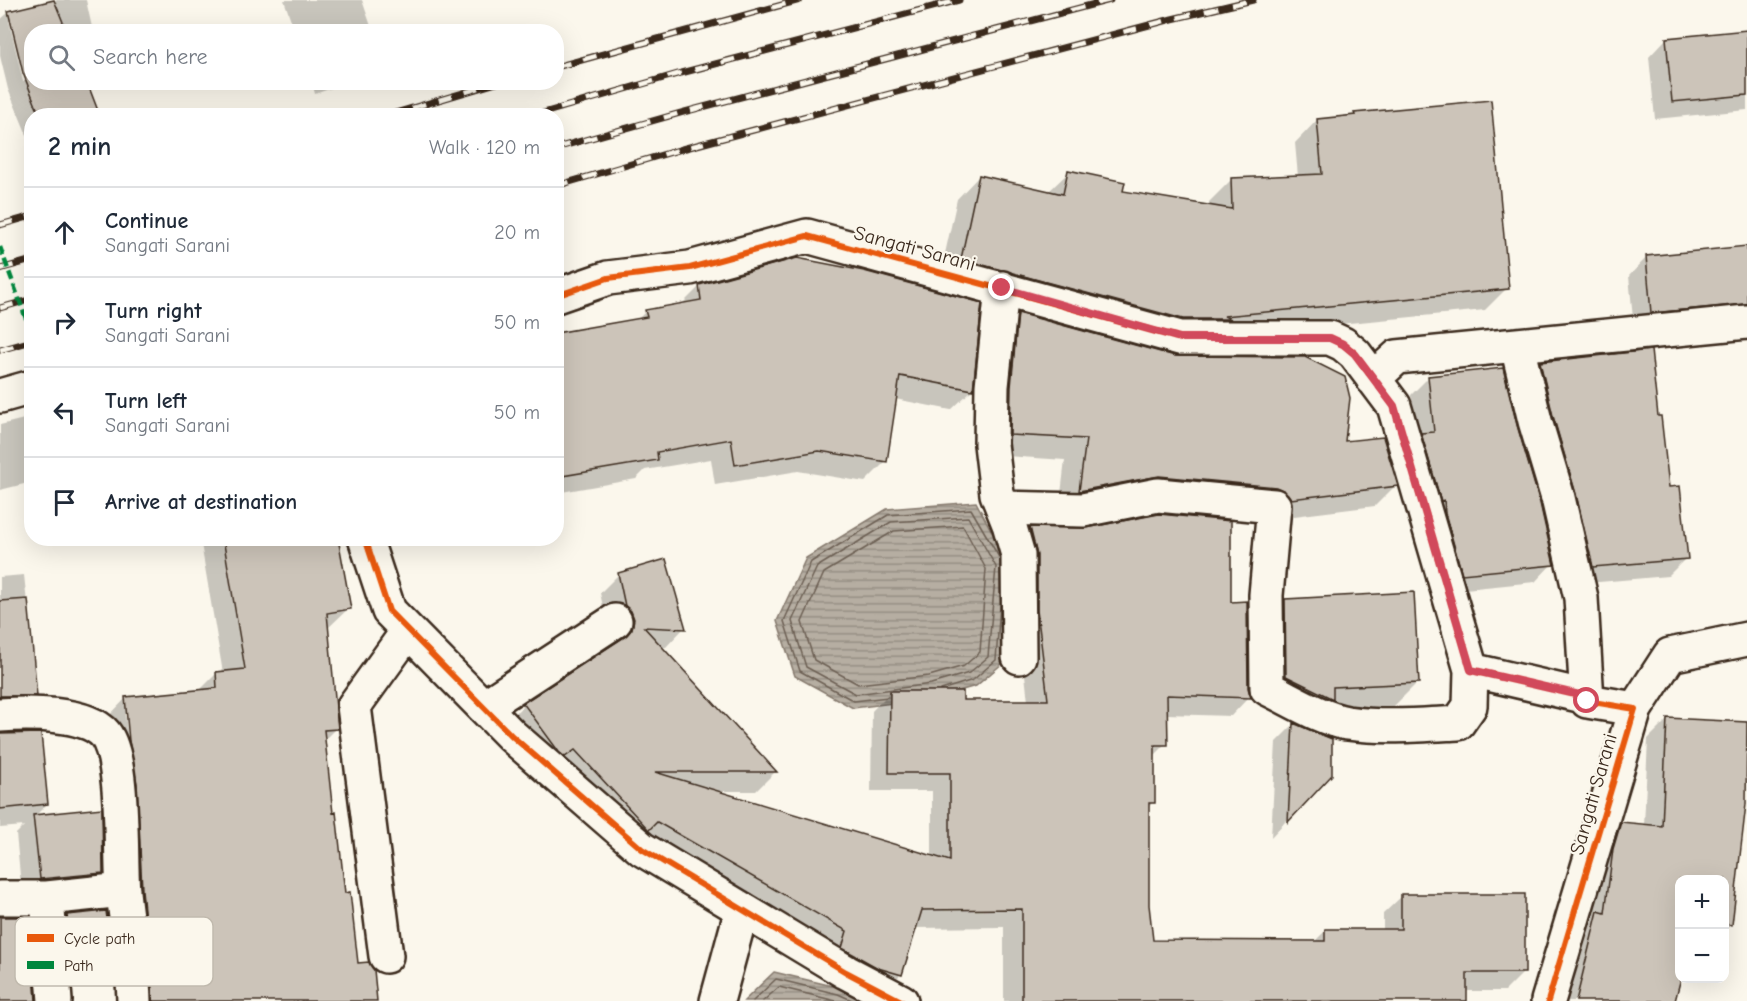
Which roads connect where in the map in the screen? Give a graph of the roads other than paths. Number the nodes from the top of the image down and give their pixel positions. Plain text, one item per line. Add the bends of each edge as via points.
1 (1002, 288) junction
2 (564, 293) edge
3 (1747, 322) edge
4 (1518, 346) junction
5 (1373, 379) junction
6 (24, 389) edge
7 (0, 396) edge
8 (1003, 508) junction
9 (368, 546) edge
10 (615, 621) dead end
11 (408, 631) junction
12 (1747, 639) edge
13 (1019, 657) dead end
14 (1471, 670) junction
15 (1587, 701) junction
16 (485, 706) junction
17 (1635, 710) junction
18 (0, 715) edge
19 (123, 890) junction
20 (0, 898) edge
21 (47, 898) junction
22 (742, 909) junction
23 (48, 917) edge
24 (126, 917) edge
25 (386, 956) dead end
26 (54, 986) edge
27 (134, 986) edge
28 (55, 1001) edge
29 (135, 1001) edge
30 (717, 1001) edge
31 (901, 1001) edge
32 (1548, 1001) edge

1 - 2 street, Sangati Sarani via 807,236 690,268 608,278
1 - 5 street, Sangati Sarani via 1180,338 1330,338 1355,354
1 - 8 street via 992,386 991,444
3 - 4 street
4 - 5 street via 1397,357
4 - 15 street via 1581,598
5 - 14 street, Sangati Sarani via 1394,406
6 - 7 street
8 - 13 street via 1018,555
8 - 14 street via 1083,510 1158,495 1274,506 1266,595 1267,688 1328,717 1347,723 1409,726 1458,723 1470,706
9 - 11 street via 389,611
10 - 16 street
11 - 16 street
11 - 25 street via 354,706
12 - 17 street via 1670,655
14 - 15 street, Sangati Sarani via 1584,696
15 - 17 street, Sangati Sarani
16 - 22 street via 512,736 642,849
17 - 32 street, Sangati Sarani
18 - 19 street via 84,720 105,735 117,765
19 - 21 street
19 - 24 street
20 - 21 street
21 - 23 street
22 - 30 street
22 - 31 street
26 - 28 street
27 - 29 street

